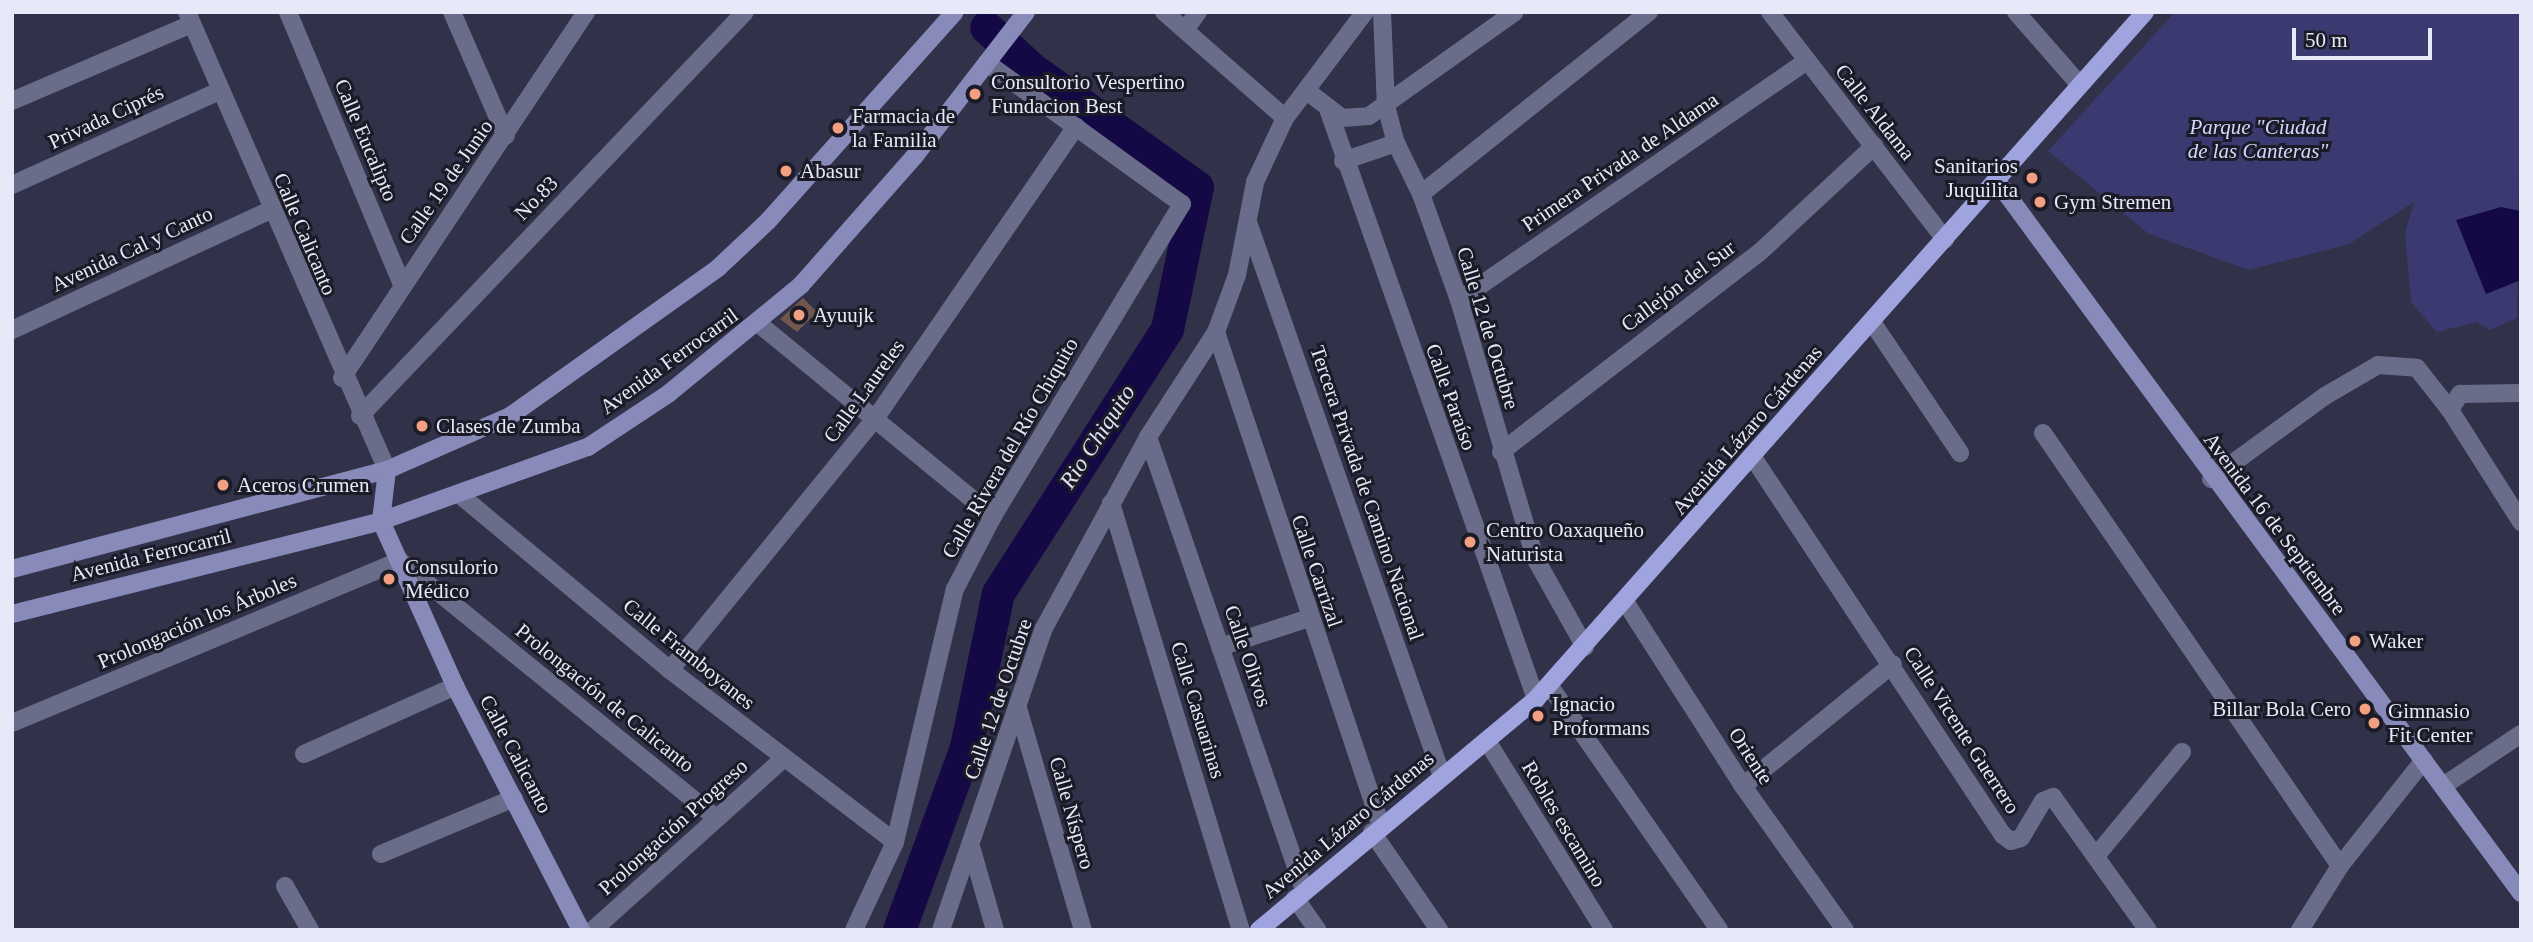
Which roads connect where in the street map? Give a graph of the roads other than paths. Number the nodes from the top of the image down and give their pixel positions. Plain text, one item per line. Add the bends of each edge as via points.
1 (288, 12) edge
2 (452, 12) edge
3 (586, 12) edge
4 (745, 12) edge
5 (1164, 12) edge
6 (1198, 12) edge
7 (1365, 12) edge
8 (1382, 12) edge
9 (1515, 12) edge
10 (1649, 12) edge
11 (1770, 12) edge
12 (2016, 12) edge
13 (2145, 12) edge
14 (948, 15) edge
15 (189, 18) edge
16 (1022, 18) edge
17 (1185, 30) junction
18 (990, 58) junction
19 (1807, 61) junction
20 (2079, 84) junction
21 (219, 91) junction
22 (1307, 91) junction
23 (12, 101) edge
24 (1386, 106) junction
25 (1328, 109) junction
26 (1285, 118) junction
27 (1076, 126) junction
28 (506, 136) junction
29 (1396, 144) junction
30 (1874, 146) junction
31 (1343, 161) junction
32 (1997, 181) junction
33 (12, 185) edge
34 (1422, 194) junction
35 (271, 210) junction
36 (1249, 225) junction
37 (1945, 239) junction
38 (402, 285) junction
39 (1459, 300) junction
40 (1872, 322) junction
41 (759, 324) junction
42 (12, 330) edge
43 (1216, 332) junction
44 (342, 378) junction
45 (2521, 393) edge
46 (2451, 410) junction
47 (360, 416) junction
48 (875, 419) junction
49 (2043, 433) dead end
50 (1148, 437) junction
51 (1500, 452) junction
52 (1960, 453) dead end
53 (1752, 456) junction
54 (387, 470) junction
55 (2211, 479) junction
56 (460, 495) junction
57 (1111, 503) junction
58 (993, 516) junction
59 (381, 521) junction
60 (2521, 523) edge
61 (400, 561) junction
62 (12, 569) edge
63 (1626, 603) junction
64 (12, 614) edge
65 (1309, 618) junction
66 (1220, 647) junction
67 (1585, 647) junction
68 (1893, 664) junction
69 (670, 670) junction
70 (1549, 685) junction
71 (455, 686) junction
72 (1536, 699) junction
73 (1018, 708) junction
74 (12, 723) edge
75 (2521, 734) edge
76 (1487, 741) junction
77 (2182, 752) dead end
78 (304, 754) dead end
79 (784, 758) junction
80 (2424, 760) junction
81 (1442, 776) junction
82 (1743, 786) junction
83 (2443, 786) junction
84 (514, 798) junction
85 (716, 818) junction
86 (1376, 828) junction
87 (895, 842) junction
88 (972, 850) junction
89 (381, 854) dead end
90 (2096, 856) junction
91 (2340, 866) junction
92 (285, 886) dead end
93 (2521, 893) edge
94 (1299, 895) junction
95 (310, 930) edge
96 (581, 930) edge
97 (593, 930) edge
98 (854, 930) edge
99 (941, 930) edge
100 (995, 930) edge
101 (1083, 930) edge
102 (1241, 930) edge
103 (1259, 930) edge
104 (1317, 930) edge
105 (1439, 930) edge
106 (1604, 930) edge
107 (1718, 930) edge
108 (1845, 930) edge
109 (2148, 930) edge
110 (2300, 930) edge

1 - 38 street, Calle Eucalipto
2 - 28 street
3 - 28 street, Calle 19 de Junio
4 - 47 street, No.83
5 - 17 street
6 - 17 street
7 - 22 street, Calle 12 de Octubre
8 - 24 street, Calle 12 de Octubre
9 - 24 street
10 - 34 street
11 - 19 street, Calle Aldama
12 - 20 street
13 - 20 main road, Avenida Lázaro Cárdenas
14 - 54 main road, Avenida Ferrocarril via 768,221 718,268 510,416
15 - 21 street, Calle Calicanto
15 - 23 street
16 - 18 main road, Avenida Ferrocarril
17 - 26 street
18 - 27 street
18 - 41 main road, Avenida Ferrocarril via 914,157 801,285
19 - 30 street, Calle Aldama
19 - 39 street, Primera Privada de Aldama
20 - 32 main road, Avenida Lázaro Cárdenas
21 - 33 street, Privada Ciprés
21 - 35 street, Calle Calicanto
22 - 25 street
22 - 26 street, Calle 12 de Octubre
24 - 25 street via 1354,120
24 - 29 street, Calle 12 de Octubre
25 - 31 street, Calle Paraíso
26 - 36 street, Calle 12 de Octubre via 1255,182
27 - 48 street, Calle Laureles
27 - 58 street, Calle Rivera del Río Chiquito via 1182,204
28 - 38 street, Calle 19 de Junio
29 - 31 street
29 - 34 street, Calle 12 de Octubre
30 - 37 street, Calle Aldama
30 - 51 street, Callejón del Sur via 1760,252
31 - 72 street, Calle Paraíso
32 - 37 main road, Avenida Lázaro Cárdenas
32 - 55 main road, Avenida 16 de Septiembre
34 - 39 street, Calle 12 de Octubre
35 - 42 street, Avenida Cal y Canto
35 - 44 street, Calle Calicanto
36 - 43 street, Calle 12 de Octubre
36 - 81 street, Tercera Privada de Camino Nacional
37 - 40 main road, Avenida Lázaro Cárdenas
38 - 44 street, Calle 19 de Junio
39 - 51 street, Calle 12 de Octubre
40 - 52 street
40 - 53 main road, Avenida Lázaro Cárdenas
41 - 48 street
41 - 56 main road, Avenida Ferrocarril via 588,447
43 - 50 street, Calle 12 de Octubre
43 - 65 street, Calle Carrizal
44 - 47 street, Calle Calicanto
45 - 46 street via 2460,394
46 - 55 street via 2417,368 2378,365 2325,396
46 - 60 street
47 - 54 street, Calle Calicanto
48 - 58 street
48 - 69 street, Calle Laureles
49 - 91 street
50 - 57 street, Calle 12 de Octubre
50 - 66 street, Calle Olivos
51 - 67 street, Calle 12 de Octubre via 1535,558
53 - 63 main road, Avenida Lázaro Cárdenas
53 - 68 street, Calle Vicente Guerrero
54 - 59 main road
54 - 62 main road, Avenida Ferrocarril
55 - 80 main road, Avenida 16 de Septiembre
56 - 59 main road, Avenida Ferrocarril
56 - 69 street, Calle Framboyanes
57 - 73 street, Calle 12 de Octubre via 1044,628
57 - 102 street, Calle Casuarinas
58 - 87 street, Calle Rivera del Río Chiquito via 955,589
59 - 61 main road, Calle Calicanto
59 - 64 main road, Avenida Ferrocarril
61 - 71 main road, Calle Calicanto
61 - 74 street, Prolongación los Árboles
61 - 85 street, Prolongación de Calicanto
63 - 67 main road, Avenida Lázaro Cárdenas
63 - 82 street, Oriente
65 - 66 street
65 - 86 street, Calle Carrizal
66 - 94 street, Calle Olivos
67 - 70 main road, Avenida Lázaro Cárdenas
68 - 82 street
68 - 90 street, Calle Vicente Guerrero via 2003,835 2011,841 2021,838 2043,801 2053,797
69 - 79 street, Calle Framboyanes
70 - 72 main road, Avenida Lázaro Cárdenas
70 - 107 street
71 - 78 street
71 - 84 main road, Calle Calicanto
72 - 76 main road, Avenida Lázaro Cárdenas
73 - 88 street, Calle 12 de Octubre
73 - 101 street, Calle Níspero
75 - 83 street
76 - 81 main road, Avenida Lázaro Cárdenas
76 - 106 street, Robles escamino
77 - 90 street
79 - 85 street, Prolongación Progreso
79 - 87 street, Calle Framboyanes
80 - 83 main road, Avenida 16 de Septiembre
80 - 91 street
81 - 86 main road, Avenida Lázaro Cárdenas
82 - 108 street, Oriente
83 - 93 main road, Avenida 16 de Septiembre
84 - 89 street
84 - 96 main road, Calle Calicanto
85 - 97 street, Prolongación Progreso
86 - 94 main road, Avenida Lázaro Cárdenas
86 - 105 street, Calle Carrizal
87 - 98 street, Calle Rivera del Río Chiquito
88 - 99 street, Calle 12 de Octubre
88 - 100 street
90 - 109 street, Calle Vicente Guerrero
91 - 110 street
92 - 95 street
94 - 103 main road, Avenida Lázaro Cárdenas
94 - 104 street, Calle Olivos

